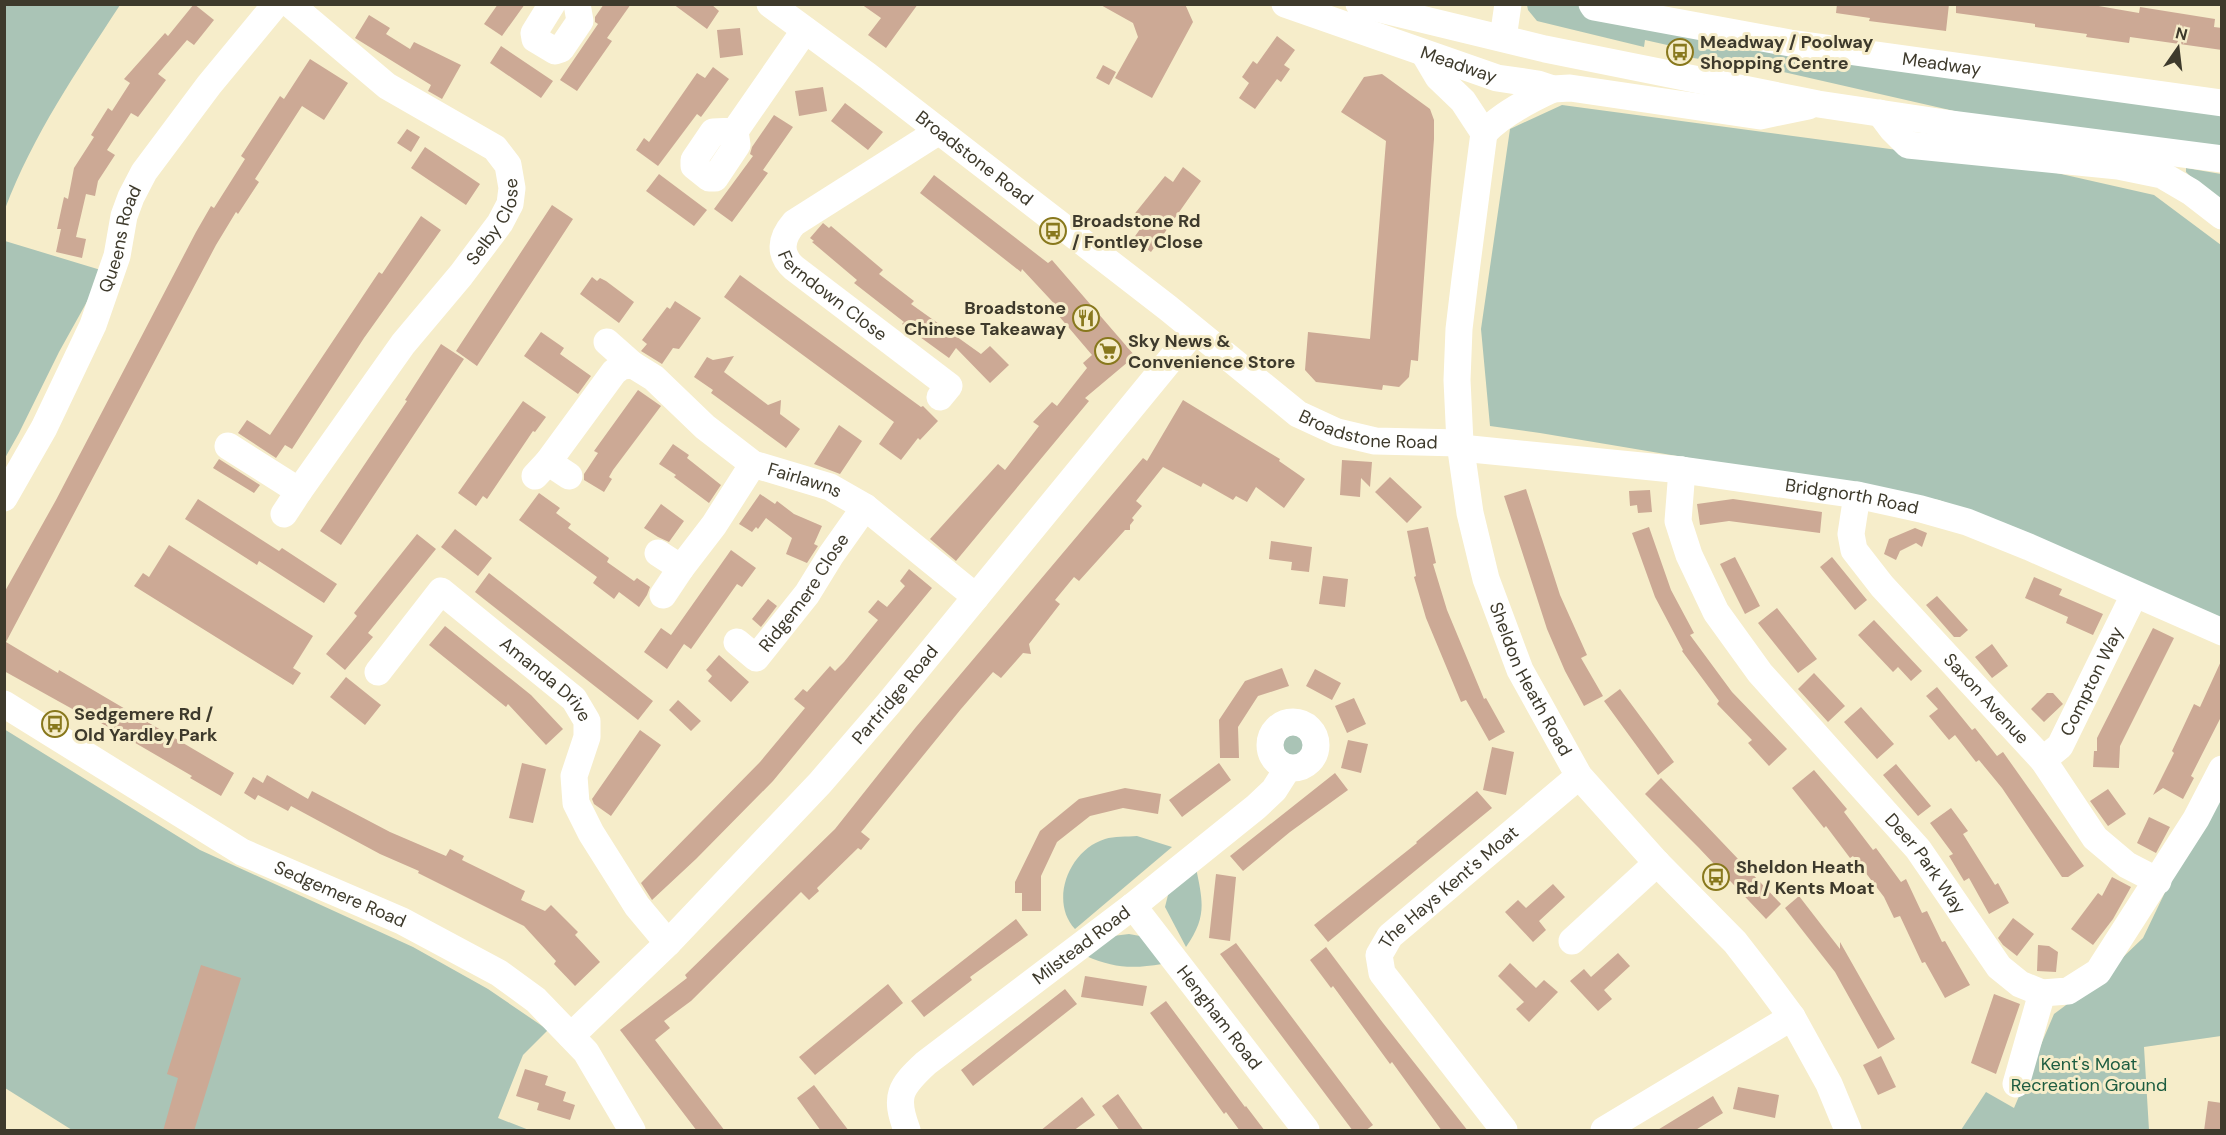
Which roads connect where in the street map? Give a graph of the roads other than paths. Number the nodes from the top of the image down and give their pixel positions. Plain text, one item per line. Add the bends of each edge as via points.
1 (276, 4) edge
2 (290, 4) edge
3 (552, 4) edge
4 (577, 4) edge
5 (770, 4) edge
6 (1285, 4) edge
7 (1359, 4) edge
8 (1508, 4) edge
9 (1592, 4) edge
10 (805, 30) junction
11 (1503, 38) junction
12 (1425, 55) junction
13 (1553, 89) junction
14 (2222, 103) edge
15 (1818, 104) junction
16 (1880, 113) junction
17 (735, 131) dead end
18 (939, 131) junction
19 (1484, 133) junction
20 (2222, 159) edge
21 (2222, 216) edge
22 (1194, 331) junction
23 (607, 342) dead end
24 (633, 365) junction
25 (940, 397) dead end
26 (228, 446) dead end
27 (1460, 446) junction
28 (753, 464) junction
29 (1682, 470) junction
30 (551, 471) dead end
31 (299, 491) junction
32 (1857, 495) junction
33 (4, 498) edge
34 (865, 507) junction
35 (285, 514) dead end
36 (658, 552) dead end
37 (681, 568) junction
38 (663, 595) dead end
39 (2134, 595) junction
40 (976, 597) junction
41 (2222, 632) edge
42 (737, 642) dead end
43 (378, 672) dead end
44 (4, 704) edge
45 (2043, 760) junction
46 (1288, 768) dead end
47 (2222, 768) edge
48 (1579, 776) junction
49 (1658, 863) junction
50 (2158, 880) junction
51 (1132, 906) junction
52 (1572, 941) dead end
53 (668, 943) junction
54 (2042, 993) junction
55 (1792, 1017) junction
56 (571, 1036) junction
57 (2016, 1084) dead end
58 (632, 1131) edge
59 (907, 1131) edge
60 (1306, 1131) edge
61 (1504, 1131) edge
62 (1604, 1131) edge
63 (1848, 1131) edge

1 - 33 street, Queens Road via 144,172 124,216 117,256 93,325 44,428
2 - 31 street, Selby Close via 387,86 495,148 508,165 512,188 510,204 500,223 403,344
3 - 4 street via 534,33 535,39 555,51 561,49 580,21
5 - 10 street, Broadstone Road
6 - 12 street, Meadway
7 - 11 street, Meadway
8 - 11 street
9 - 14 street, Meadway via 1790,43
10 - 17 street
10 - 18 street, Broadstone Road
11 - 15 street, Meadway
12 - 13 street, Meadway via 1497,78
12 - 19 street
13 - 15 street, Meadway via 1570,88 1760,116
13 - 19 street via 1495,122
15 - 16 street, Meadway
16 - 20 street, Meadway
16 - 21 street via 1908,145 2118,166 2162,175
18 - 22 street, Broadstone Road
18 - 25 street, Ferndown Close via 794,223 786,232 782,249 794,268 949,386
19 - 27 street, Sheldon Heath Road via 1459,330
22 - 27 street, Broadstone Road via 1298,414 1337,432 1375,441
22 - 40 street, Partridge Road
23 - 24 street, Fairlawns
24 - 28 street, Fairlawns via 654,378 705,427
24 - 30 street via 614,372
26 - 31 street
27 - 29 street, Bridgnorth Road
27 - 48 street, Sheldon Heath Road via 1470,513 1486,579 1520,670
28 - 34 street, Fairlawns via 830,488
28 - 37 street
29 - 32 street, Bridgnorth Road
29 - 54 street, Deer Park Way via 1678,521 1716,612 1760,673 1918,849 1999,967 2020,984
31 - 35 street, Selby Close
32 - 39 street, Bridgnorth Road via 1967,522
32 - 45 street, Saxon Avenue via 1851,534 1854,550 1882,586
34 - 40 street, Fairlawns
34 - 42 street, Ridgemere Close via 807,594 756,658
36 - 37 street
37 - 38 street
39 - 41 street, Bridgnorth Road
39 - 45 street, Compton Way via 2060,746
40 - 53 street, Partridge Road via 820,783
43 - 53 street, Amanda Drive via 441,591 574,699 587,721 587,737 574,776 576,803 637,906
44 - 56 street, Sedgemere Road via 242,852 402,921 499,973 536,1000
45 - 50 street, Saxon Avenue via 2096,838 2127,865
46 - 51 street, Milstead Road via 1274,790 1256,807
47 - 50 street
48 - 49 street, Sheldon Heath Road
48 - 61 street, The Hays Kent's Moat via 1390,936 1379,955 1382,973
49 - 52 street via 1601,932
49 - 55 street, Sheldon Heath Road via 1735,942
50 - 54 street via 2098,972 2068,991
51 - 59 street, Milstead Road via 908,1080 899,1106
51 - 60 street, Hengham Road
53 - 56 street, Partridge Road
54 - 57 street
55 - 62 street
55 - 63 street, Sheldon Heath Road via 1829,1084
56 - 58 street, Sedgemere Road via 586,1052

